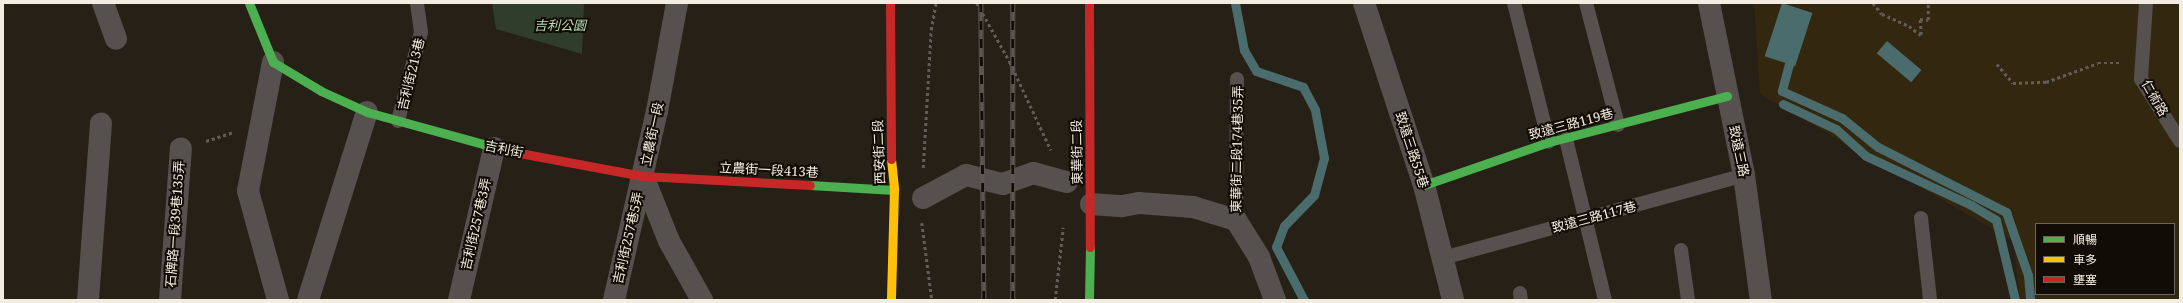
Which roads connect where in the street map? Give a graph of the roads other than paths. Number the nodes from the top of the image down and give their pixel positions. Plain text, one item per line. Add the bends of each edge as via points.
1 (103, 3) edge
2 (248, 3) edge
3 (417, 3) edge
4 (677, 3) edge
5 (890, 3) edge
6 (1089, 3) edge
7 (1364, 3) edge
8 (1514, 3) edge
9 (1586, 3) edge
10 (1709, 3) edge
11 (2146, 3) edge
12 (116, 39) dead end
13 (273, 62) junction
14 (1237, 79) dead end
15 (1727, 96) junction
16 (367, 112) junction
17 (398, 121) junction
18 (101, 123) dead end
19 (1618, 125) junction
20 (1566, 139) junction
21 (2180, 141) edge
22 (1549, 142) junction
23 (181, 148) road end
24 (494, 148) junction
25 (1744, 175) junction
26 (643, 176) junction
27 (1067, 182) dead end
28 (1424, 185) junction
29 (894, 190) junction
30 (922, 198) road end
31 (1091, 204) junction
32 (1921, 218) dead end
33 (1586, 219) junction
34 (1236, 220) junction
35 (1681, 250) dead end
36 (1443, 258) junction
37 (88, 300) edge
38 (170, 300) edge
39 (278, 300) edge
40 (308, 300) edge
41 (459, 300) edge
42 (614, 300) edge
43 (702, 300) edge
44 (891, 300) edge
45 (1089, 300) edge
46 (1275, 300) edge
47 (1453, 300) edge
48 (1604, 300) edge
49 (1688, 300) edge
50 (1761, 300) edge
51 (1930, 300) edge

1 - 12 street
2 - 13 street
3 - 17 lane, 吉利街213巷 via 421,32
4 - 26 street, 立農街一段
5 - 29 street, 西安街二段 via 891,172
6 - 31 street, 東華街二段
7 - 28 street, 致遠三路55巷
8 - 22 lane
9 - 19 lane
10 - 15 street, 致遠三路
11 - 21 lane, 仁術路 via 2141,79
13 - 16 street, 吉利街 via 321,90
13 - 39 street via 248,191
14 - 34 lane, 東華街二段174巷35弄
15 - 19 street, 致遠三路119巷
15 - 25 street, 致遠三路
16 - 17 street, 吉利街
16 - 40 street
17 - 24 street, 吉利街
18 - 37 street
19 - 20 street, 致遠三路119巷
20 - 22 street, 致遠三路119巷
20 - 33 lane
22 - 28 street, 致遠三路119巷
23 - 38 street, 石牌路一段39巷135弄
24 - 26 street, 吉利街
24 - 41 street, 吉利街257巷3弄
25 - 33 lane, 致遠三路117巷
25 - 50 street, 致遠三路
26 - 29 street, 立農街一段413巷
26 - 42 street, 吉利街257巷5弄
26 - 43 street, 立農街一段 via 669,241
27 - 30 street via 1033,173 1003,184 966,175
28 - 36 street, 致遠三路55巷
29 - 44 street, 西安街二段
31 - 34 street via 1193,207
31 - 45 street, 東華街二段
32 - 51 lane
33 - 36 lane, 致遠三路117巷
33 - 48 lane
34 - 46 street via 1259,257
35 - 49 lane
36 - 47 street, 致遠三路55巷

